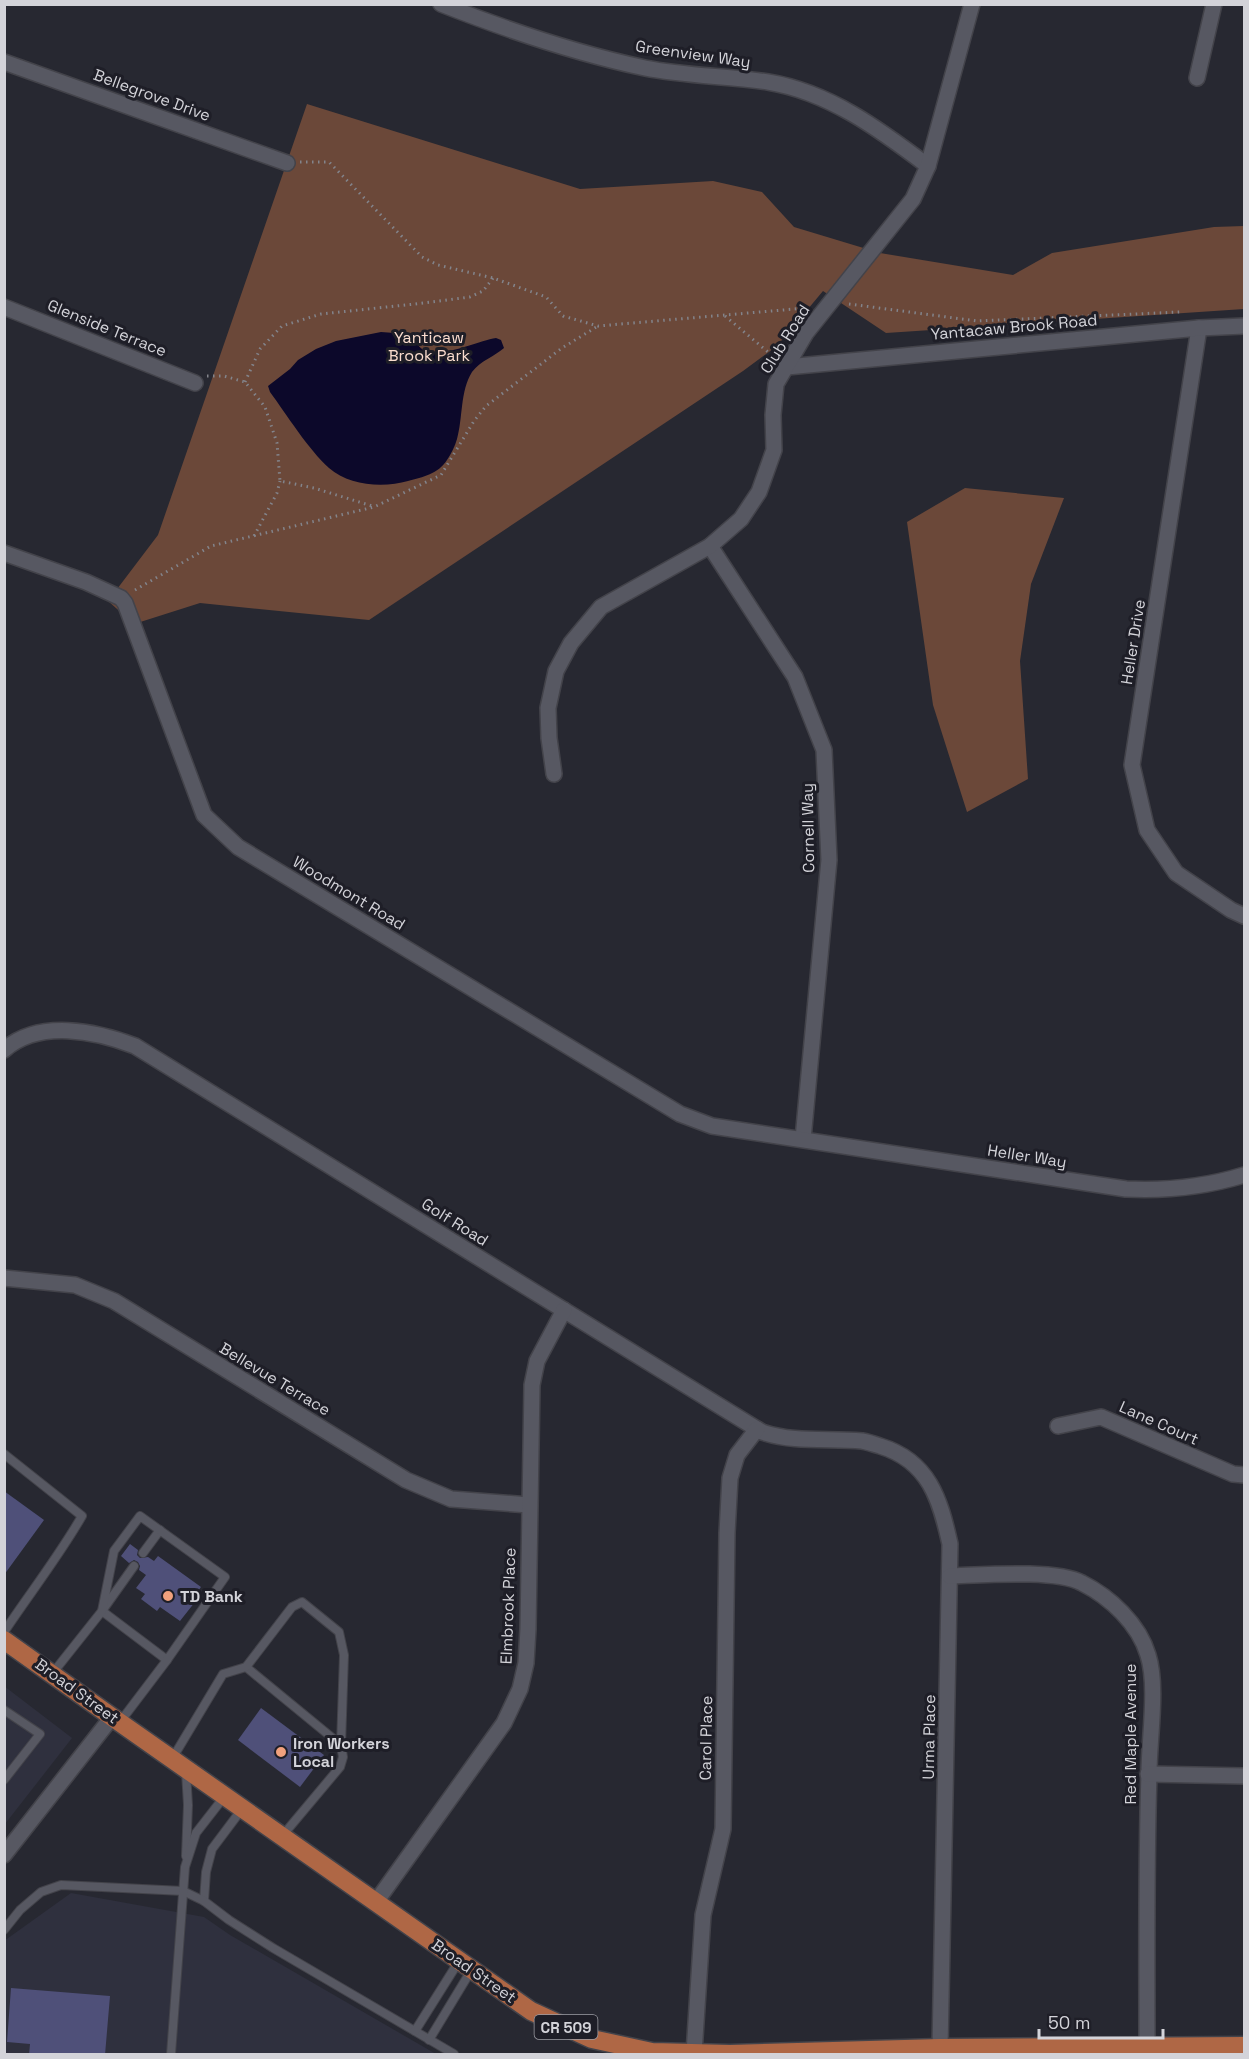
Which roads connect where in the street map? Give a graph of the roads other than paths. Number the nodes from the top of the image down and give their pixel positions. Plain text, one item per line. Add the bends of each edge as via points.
1 (441, 4) edge
2 (972, 4) edge
3 (1214, 4) edge
4 (4, 62) edge
5 (1197, 78) dead end
6 (286, 163) road end
7 (928, 165) junction
8 (4, 307) edge
9 (1245, 326) edge
10 (1199, 328) junction
11 (787, 367) junction
12 (195, 383) road end
13 (710, 546) junction
14 (4, 553) edge
15 (554, 774) dead end
16 (1245, 916) edge
17 (4, 1050) edge
18 (803, 1139) junction
19 (1245, 1175) edge
20 (4, 1278) edge
21 (564, 1310) junction
22 (1058, 1426) dead end
23 (757, 1429) junction
24 (890, 1449) joint
25 (4, 1454) edge
26 (1245, 1475) edge
27 (529, 1505) junction
28 (160, 1530) junction
29 (143, 1554) dead end
30 (134, 1566) dead end
31 (951, 1576) junction
32 (102, 1611) junction
33 (4, 1632) edge
34 (4, 1640) edge
35 (167, 1660) junction
36 (246, 1667) junction
37 (52, 1674) junction
38 (4, 1710) edge
39 (116, 1720) junction
40 (341, 1745) junction
41 (178, 1763) junction
42 (1149, 1774) junction
43 (1245, 1776) edge
44 (4, 1780) edge
45 (225, 1795) junction
46 (243, 1808) junction
47 (283, 1835) junction
48 (4, 1855) edge
49 (185, 1868) junction
50 (183, 1891) junction
51 (204, 1901) junction
52 (376, 1902) junction
53 (4, 1930) edge
54 (466, 1965) junction
55 (415, 2031) junction
56 (429, 2040) junction
57 (1245, 2046) edge
58 (1147, 2047) junction
59 (940, 2048) junction
60 (694, 2053) junction
61 (716, 2054) edge
62 (171, 2055) edge
63 (454, 2055) edge

1 - 7 street, Greenview Way via 543,42 647,68 770,83 808,93 877,127
2 - 7 street, Club Road
3 - 5 street
4 - 6 street, Bellegrove Drive
7 - 11 street, Club Road via 913,199 827,305
8 - 12 street, Glenside Terrace
9 - 10 street, Yantacaw Brook Road
10 - 11 street, Yantacaw Brook Road
10 - 16 street, Heller Drive via 1132,765 1147,830 1176,873
11 - 13 street, Club Road via 776,384 774,450 759,492 741,519
13 - 15 street, Club Road via 602,607 571,643 556,671 548,708
13 - 18 street, Cornell Way via 795,677 824,750 829,860
14 - 18 street, Woodmont Road via 86,582 125,603 204,815 238,848 680,1114 712,1126
17 - 21 street, Golf Road via 35,1034 69,1031 103,1036 135,1047
18 - 19 street, Heller Way via 1126,1189 1188,1188
20 - 27 street, Bellevue Terrace via 75,1285 114,1301 406,1480 451,1499
21 - 23 street, Golf Road
21 - 27 street, Elmbrook Place via 537,1361 532,1385
22 - 26 street, Lane Court via 1101,1417 1233,1474
23 - 24 street, Golf Road via 779,1438 864,1441
23 - 60 street, Carol Place via 737,1455 730,1478 723,1829 703,1915
24 - 31 street, Urma Place via 914,1464 930,1483 943,1512
25 - 33 lane via 82,1516
27 - 52 street, Elmbrook Place via 528,1629 520,1689 504,1723
28 - 29 lane
28 - 32 lane via 140,1516 114,1551
28 - 35 lane via 225,1577
30 - 32 lane
31 - 42 street, Red Maple Avenue via 1048,1575 1079,1581 1103,1595 1126,1618 1149,1656
31 - 59 street, Urma Place
32 - 35 lane
32 - 37 lane
34 - 37 main road, Broad Street / CR 509
35 - 39 lane
36 - 40 lane
36 - 40 lane via 292,1607 302,1602 339,1632 344,1655
36 - 41 lane via 223,1674
37 - 39 main road, Broad Street / CR 509
38 - 44 lane via 40,1734
39 - 41 main road, Broad Street / CR 509
39 - 48 street
40 - 47 lane via 340,1767
41 - 45 main road, Broad Street / CR 509
41 - 49 lane via 188,1784
42 - 43 street
42 - 58 street, Red Maple Avenue
45 - 46 main road, Broad Street / CR 509
45 - 49 lane via 196,1833
46 - 47 main road, Broad Street / CR 509
46 - 51 lane via 212,1848
47 - 52 main road, Broad Street / CR 509
49 - 50 lane
50 - 51 lane
50 - 53 lane via 61,1885 41,1892
50 - 62 lane
51 - 55 lane via 273,1948
52 - 54 main road, Broad Street / CR 509
54 - 55 lane
54 - 56 lane
54 - 60 main road, Broad Street / CR 509 via 531,2011 592,2039 652,2052
55 - 56 lane
56 - 63 lane
57 - 58 main road, Broad Street / CR 509
58 - 59 main road, Broad Street / CR 509
59 - 61 main road, Broad Street / CR 509
60 - 61 main road, Broad Street / CR 509

